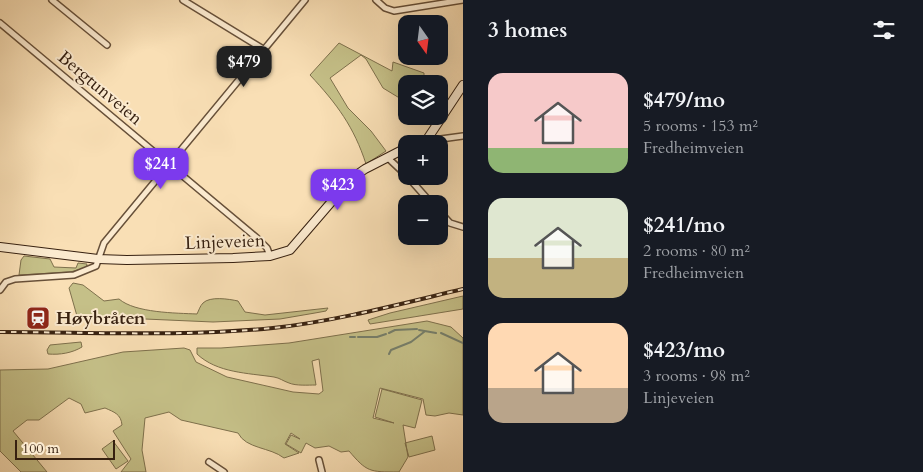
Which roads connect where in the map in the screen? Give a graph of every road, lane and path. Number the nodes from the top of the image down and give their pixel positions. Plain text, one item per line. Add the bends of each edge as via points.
1 (52, 0) edge
2 (183, 0) edge
3 (305, 0) edge
4 (376, 0) edge
5 (463, 0) edge
6 (0, 22) edge
7 (107, 45) dead end
8 (263, 49) junction
9 (463, 85) edge
10 (430, 135) edge
11 (463, 136) edge
12 (448, 138) edge
13 (398, 152) edge
14 (388, 158) junction
15 (170, 164) junction
16 (398, 167) edge
17 (415, 185) edge
18 (424, 195) edge
19 (448, 220) edge
20 (463, 227) edge
21 (0, 247) edge
22 (270, 256) junction
23 (98, 259) junction
24 (0, 290) edge
25 (318, 460) dead end
26 (209, 462) dead end
27 (224, 472) edge
28 (322, 472) edge

1 - 7 street
2 - 8 street
3 - 8 street
4 - 5 street via 381,6 394,11
6 - 15 street, Bergtunveien
8 - 15 street
9 - 10 street
11 - 12 street
13 - 14 street, Linjeveien
14 - 16 street
14 - 22 street, Linjeveien via 352,178 290,250
15 - 22 street, Bergtunveien via 262,243
15 - 23 street via 104,243
17 - 18 street
19 - 20 street
21 - 23 street, Linjeveien
22 - 23 street, Linjeveien
23 - 24 street via 96,266 83,273 15,279 6,282
25 - 28 street
26 - 27 street

